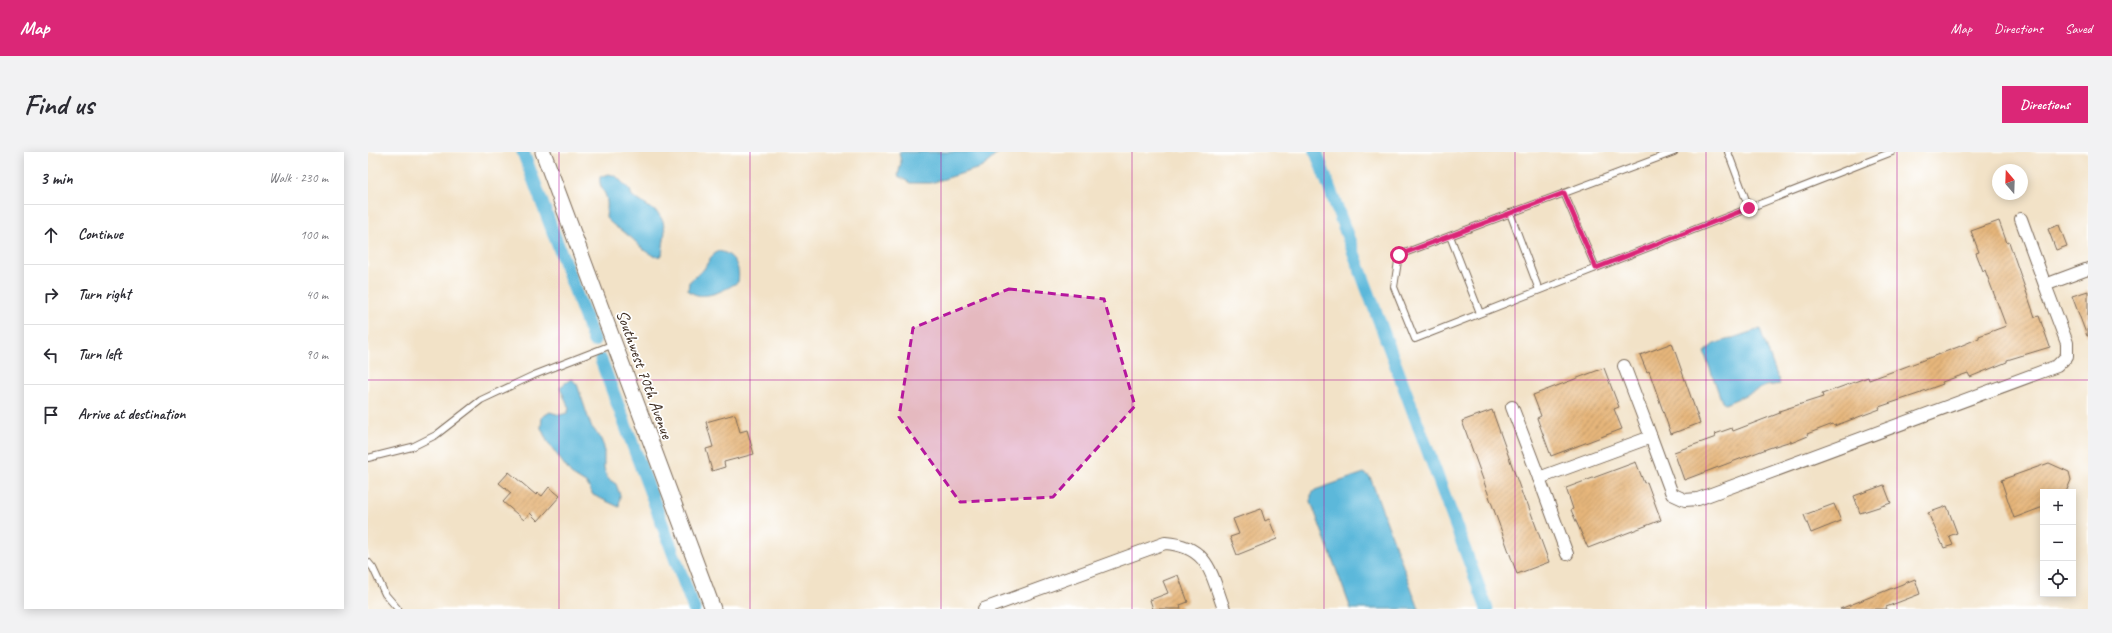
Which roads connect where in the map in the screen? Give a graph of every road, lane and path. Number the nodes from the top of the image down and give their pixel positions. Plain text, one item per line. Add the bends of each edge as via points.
1 (1674, 152) edge
2 (1728, 152) edge
3 (1892, 152) edge
4 (546, 153) edge
5 (1564, 193) junction
6 (1749, 208) junction
7 (1510, 213) junction
8 (2021, 219) dead end
9 (1450, 236) junction
10 (1596, 268) junction
11 (2088, 269) edge
12 (2045, 285) junction
13 (1539, 290) junction
14 (1480, 313) junction
15 (614, 344) junction
16 (1624, 366) dead end
17 (1512, 407) dead end
18 (1651, 437) junction
19 (368, 458) edge
20 (1539, 478) junction
21 (1567, 554) dead end
22 (368, 562) edge
23 (398, 609) edge
24 (712, 609) edge
25 (984, 609) edge
26 (1224, 609) edge

1 - 5 lane
2 - 6 lane
3 - 6 lane
4 - 15 street, Southwest 70th Avenue
5 - 7 lane
5 - 10 lane
6 - 10 lane
7 - 9 lane
7 - 13 lane
8 - 12 street
9 - 14 lane
9 - 14 lane via 1399,255 1394,286 1415,339
10 - 13 lane
11 - 12 street
12 - 18 street via 2067,344 2067,356 2057,366 1698,499 1684,500 1672,494
13 - 14 lane
15 - 19 lane via 534,375 481,400 436,435 412,447
15 - 24 street, Southwest 70th Avenue
16 - 18 street
17 - 20 street
18 - 20 street
20 - 21 street
22 - 23 lane via 385,594
25 - 26 street via 1165,543 1182,544 1200,554 1209,568

